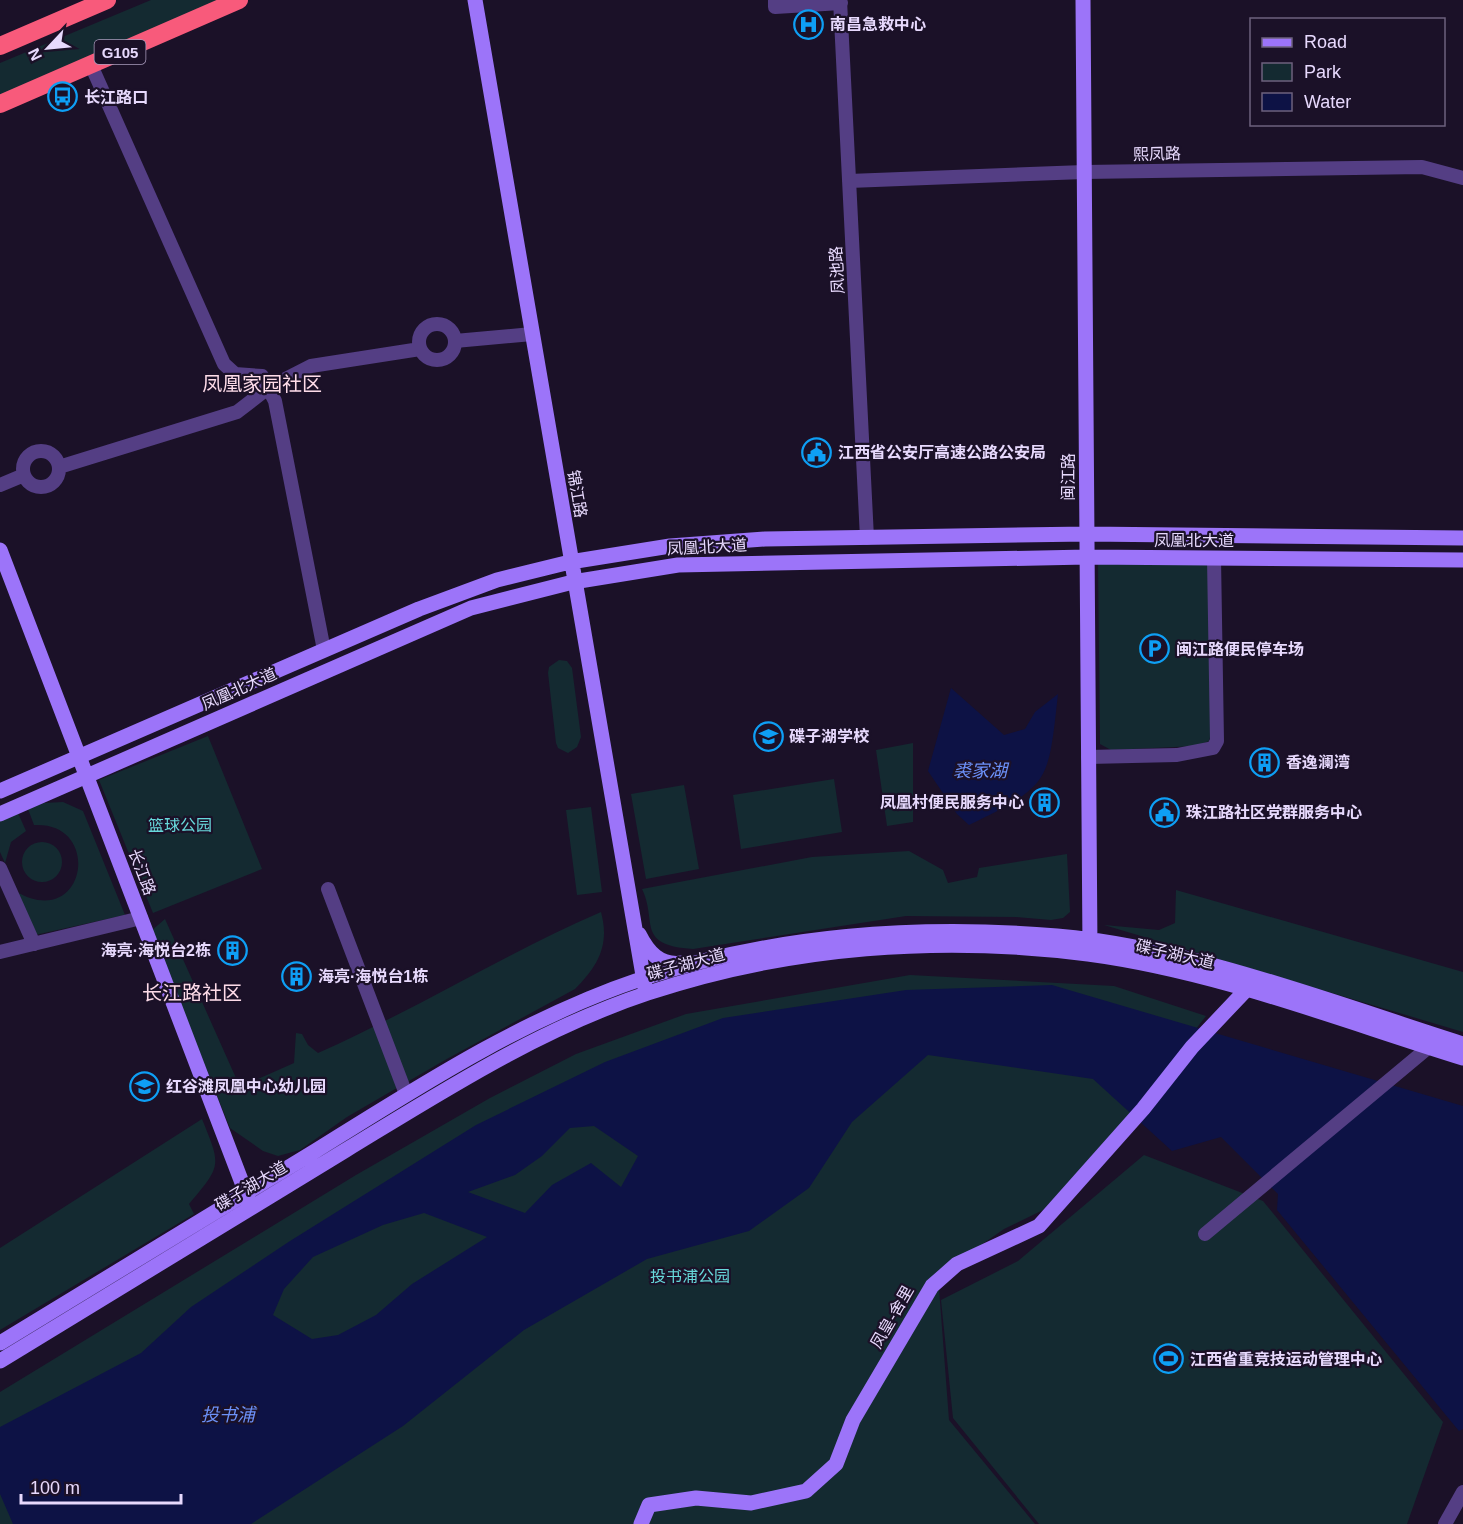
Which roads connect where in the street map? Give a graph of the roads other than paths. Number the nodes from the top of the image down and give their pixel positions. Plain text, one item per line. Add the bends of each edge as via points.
1 (107, 0) edge
2 (239, 0) edge
3 (476, 0) edge
4 (775, 0) edge
5 (1083, 0) edge
6 (841, 2) edge
7 (0, 46) edge
8 (91, 65) junction
9 (0, 105) edge
10 (1084, 172) junction
11 (1463, 178) edge
12 (849, 181) junction
13 (532, 334) junction
14 (455, 341) junction
15 (420, 349) junction
16 (268, 388) junction
17 (59, 467) junction
18 (24, 475) junction
19 (0, 485) edge
20 (1087, 534) junction
21 (867, 538) junction
22 (1463, 538) edge
23 (0, 550) edge
24 (1087, 557) junction
25 (1214, 558) junction
26 (1463, 560) edge
27 (570, 562) junction
28 (573, 582) junction
29 (324, 650) junction
30 (79, 757) junction
31 (1088, 757) junction
32 (86, 777) junction
33 (0, 791) edge
34 (0, 814) edge
35 (0, 868) edge
36 (328, 889) dead end
37 (141, 918) junction
38 (633, 919) junction
39 (34, 944) junction
40 (1090, 948) junction
41 (0, 952) edge
42 (720, 958) junction
43 (645, 986) junction
44 (1246, 990) junction
45 (1463, 1044) edge
46 (1429, 1047) junction
47 (1463, 1058) edge
48 (406, 1095) junction
49 (249, 1200) junction
50 (1205, 1234) dead end
51 (0, 1343) edge
52 (0, 1361) edge
53 (1463, 1492) edge
54 (641, 1524) edge
55 (1445, 1524) edge

1 - 7 highway
2 - 8 highway, G105
3 - 13 main road, 锦江路
4 - 6 street via 775,7
5 - 10 main road, 闽江路
6 - 12 street, 凤池路
8 - 9 highway, G105
8 - 16 street via 224,364 235,374 262,376
10 - 11 street, 熙凤路 via 1422,167
10 - 12 street, 熙凤路
10 - 20 main road, 闽江路
12 - 21 street, 凤池路
13 - 14 street
13 - 27 main road, 锦江路
14 - 15 street via 449,356 438,361 428,358
14 - 15 street via 445,326 433,325 423,331
15 - 16 street via 311,366
16 - 17 street via 237,412
16 - 29 street via 274,401
17 - 18 street via 56,478 42,487 31,484
17 - 18 street via 49,452 37,451 26,457
18 - 19 street
20 - 21 main road, 凤凰北大道
20 - 22 main road, 凤凰北大道
20 - 24 main road, 闽江路
21 - 27 main road, 凤凰北大道 via 765,539 670,546
23 - 30 main road, 长江路
24 - 25 main road, 凤凰北大道
24 - 28 main road, 凤凰北大道 via 678,565
24 - 31 main road, 闽江路
25 - 26 main road, 凤凰北大道
25 - 31 street via 1217,741 1213,748 1177,755
27 - 28 main road, 锦江路
27 - 29 main road, 凤凰北大道 via 497,580
28 - 32 main road, 凤凰北大道 via 471,608
28 - 38 main road, 锦江路
29 - 30 main road, 凤凰北大道
30 - 32 main road, 长江路
30 - 33 main road, 凤凰北大道
31 - 40 main road, 闽江路
32 - 34 main road, 凤凰北大道
32 - 37 main road, 长江路
35 - 39 street
36 - 48 street
37 - 39 street
37 - 49 main road, 长江路
38 - 42 main road via 651,954 665,963
38 - 43 main road, 锦江路
39 - 41 street
40 - 42 main road, 碟子湖大道 via 1059,936 933,930 812,940
40 - 43 main road, 碟子湖大道 via 893,945 782,958
40 - 44 main road, 碟子湖大道
40 - 45 main road, 碟子湖大道 via 1135,948 1226,970
42 - 43 main road, 碟子湖大道
43 - 48 main road, 碟子湖大道 via 570,1006 470,1055
43 - 49 main road, 碟子湖大道 via 499,1057
44 - 46 main road, 碟子湖大道
44 - 54 main road, 凤皇-舍里 via 1191,1047 1143,1109 1039,1226 957,1264 932,1286 853,1420 836,1464 806,1491 751,1503 696,1498 649,1505
46 - 47 main road, 碟子湖大道
46 - 50 street
48 - 49 main road, 碟子湖大道
49 - 51 main road, 碟子湖大道
49 - 52 main road, 碟子湖大道
53 - 55 street

